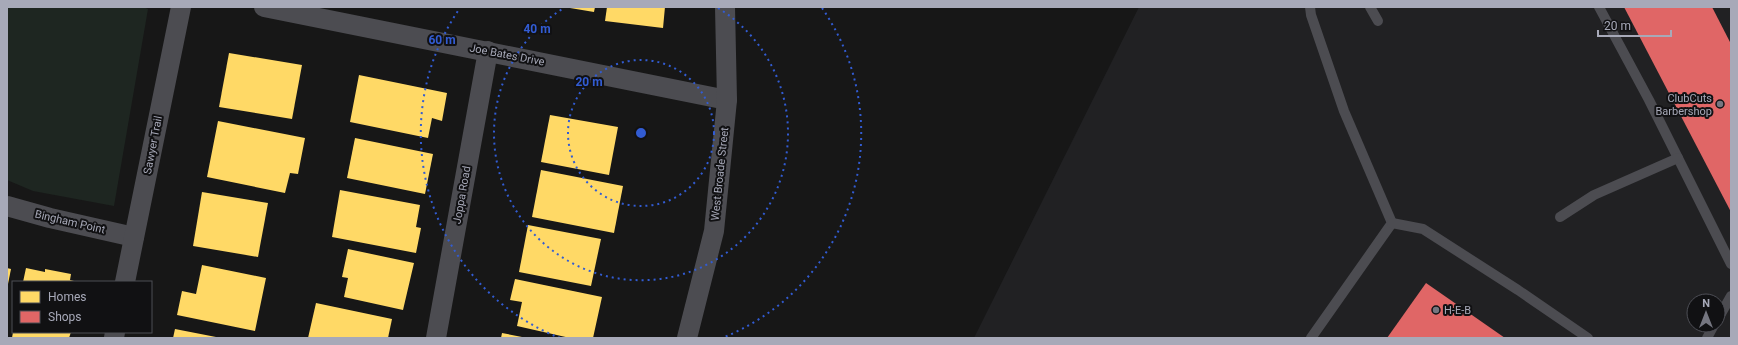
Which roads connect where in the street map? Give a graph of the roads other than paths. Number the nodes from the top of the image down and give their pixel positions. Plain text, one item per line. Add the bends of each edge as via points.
1 (181, 7) edge
2 (264, 7) edge
3 (725, 7) edge
4 (1310, 7) edge
5 (1370, 7) edge
6 (1599, 7) edge
7 (1378, 21) dead end
8 (488, 51) junction
9 (727, 100) junction
10 (1678, 158) junction
11 (7, 206) edge
12 (1560, 217) dead end
13 (1392, 223) junction
14 (134, 237) junction
15 (1731, 264) edge
16 (125, 281) edge
17 (1731, 296) edge
18 (1726, 305) edge
19 (436, 338) edge
20 (687, 338) edge
21 (1311, 338) edge
22 (1588, 338) edge

1 - 14 street, Sawyer Trail
2 - 8 street, Joe Bates Drive
3 - 9 street, West Broade Street
4 - 13 lane via 1344,111
5 - 7 lane
6 - 10 lane
8 - 9 street, Joe Bates Drive
8 - 19 street, Joppa Road
9 - 20 street, West Broade Street via 714,231
10 - 12 lane via 1594,195
10 - 15 lane
11 - 14 street, Bingham Point
13 - 21 lane
13 - 22 lane via 1423,229
14 - 16 street, Sawyer Trail
17 - 18 lane

